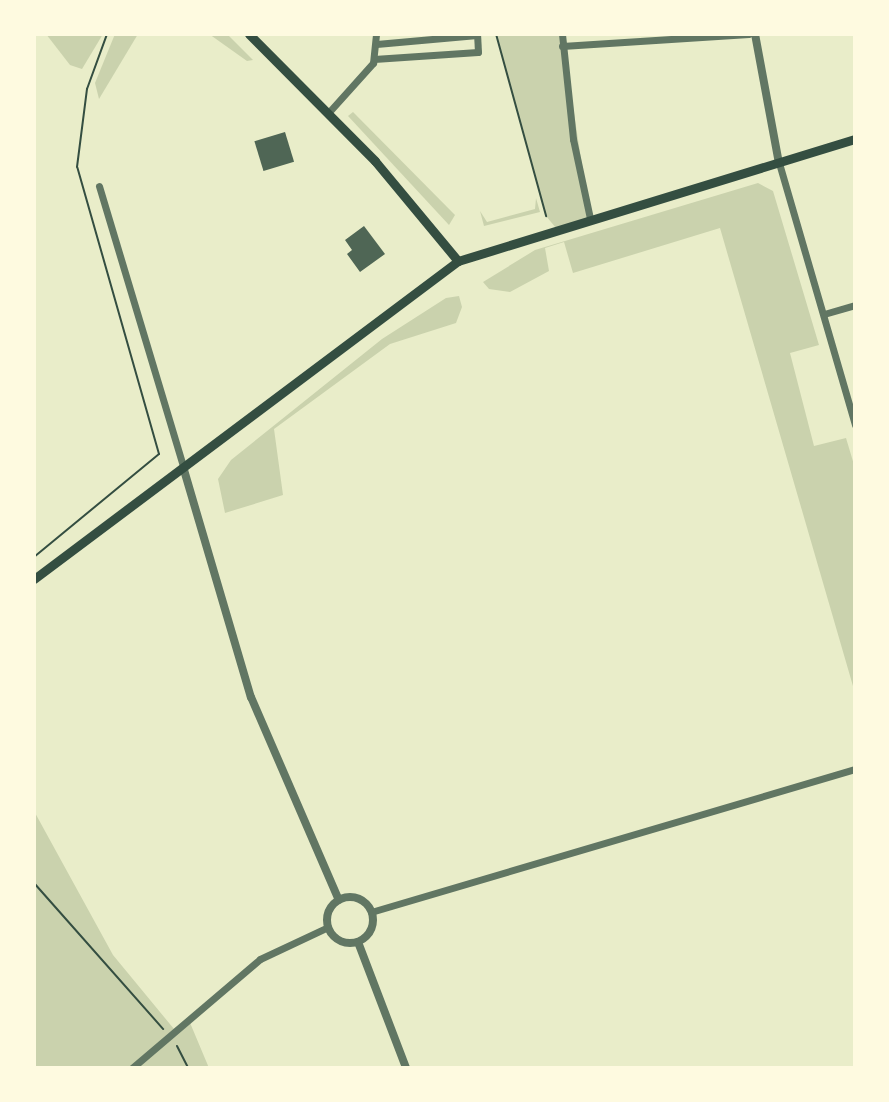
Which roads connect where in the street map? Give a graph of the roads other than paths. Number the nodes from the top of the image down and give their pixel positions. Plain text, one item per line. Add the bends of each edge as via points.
1 (249, 34) edge
2 (376, 34) edge
3 (562, 34) edge
4 (752, 34) edge
5 (376, 44) junction
6 (562, 46) junction
7 (374, 59) junction
8 (329, 112) junction
9 (855, 139) edge
10 (779, 163) junction
11 (99, 186) dead end
12 (590, 218) junction
13 (458, 261) junction
14 (855, 305) edge
15 (824, 314) junction
16 (855, 425) edge
17 (184, 470) junction
18 (34, 579) edge
19 (855, 769) edge
20 (339, 900) junction
21 (371, 912) junction
22 (328, 927) junction
23 (358, 942) junction
24 (132, 1068) edge
25 (406, 1068) edge

1 - 8 main road
2 - 5 street
3 - 6 street
4 - 6 street
4 - 10 street
5 - 7 street
5 - 7 street via 477,35 478,52
6 - 12 street
7 - 8 street
8 - 13 main road
9 - 10 main road
10 - 12 main road
10 - 15 street
11 - 17 street
12 - 13 main road
13 - 17 main road
14 - 15 street
15 - 16 street
17 - 18 main road
17 - 20 street via 251,697
19 - 21 street
20 - 21 street via 354,898
20 - 22 street via 329,911
21 - 23 street via 370,932
22 - 23 street via 340,941
22 - 24 street via 260,959
23 - 25 street

